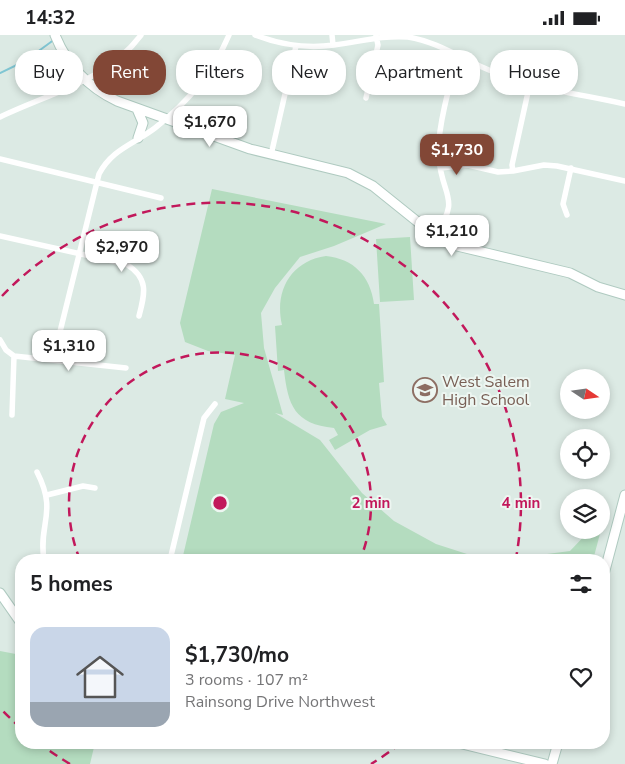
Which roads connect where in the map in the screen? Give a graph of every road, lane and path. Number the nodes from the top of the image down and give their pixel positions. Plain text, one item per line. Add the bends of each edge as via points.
1 (55, 35) edge
2 (141, 35) edge
3 (229, 35) edge
4 (256, 35) edge
5 (332, 35) edge
6 (376, 37) junction
7 (271, 38) edge
8 (333, 45) junction
9 (296, 46) junction
10 (446, 50) edge
11 (86, 81) junction
12 (578, 94) edge
13 (448, 95) edge
14 (527, 95) edge
15 (366, 98) dead end
16 (625, 104) edge
17 (137, 109) junction
18 (0, 117) edge
19 (165, 119) junction
20 (138, 138) junction
21 (271, 155) junction
22 (0, 159) edge
23 (441, 168) junction
24 (571, 168) junction
25 (513, 171) junction
26 (625, 181) edge
27 (96, 183) junction
28 (161, 198) dead end
29 (567, 215) dead end
30 (436, 235) junction
31 (0, 236) edge
32 (79, 253) junction
33 (625, 295) edge
34 (140, 316) dead end
35 (0, 340) edge
36 (14, 356) junction
37 (53, 360) junction
38 (126, 368) dead end
39 (215, 404) dead end
40 (12, 415) dead end
41 (37, 472) dead end
42 (95, 487) dead end
43 (47, 495) junction
44 (625, 495) edge
45 (44, 554) edge
46 (171, 554) edge
47 (609, 554) edge
48 (0, 593) edge
49 (15, 612) edge
50 (483, 749) edge
51 (556, 749) edge
52 (545, 764) edge
53 (552, 764) edge

1 - 11 street via 70,63
2 - 11 street via 124,54
3 - 19 street via 203,81
4 - 7 street
5 - 8 street
6 - 8 street
6 - 10 street via 409,37
6 - 15 street via 378,45
7 - 9 street
8 - 9 street
9 - 21 street
11 - 17 street via 108,97
11 - 18 street
12 - 16 street
13 - 23 street via 440,134
14 - 25 street
17 - 19 street
17 - 20 street via 144,123
19 - 20 street
19 - 21 street
20 - 27 street via 110,156
21 - 30 street via 355,176
22 - 27 street
23 - 25 street via 468,165 498,172
23 - 30 street via 450,210
24 - 25 street via 544,165
24 - 26 street
24 - 29 street via 563,204
27 - 28 street
27 - 32 street
30 - 33 street via 461,248 570,273 598,287
31 - 32 street
32 - 34 street via 135,269 144,290
32 - 37 street
35 - 36 street
36 - 37 street
36 - 40 street
37 - 38 street
39 - 46 street via 204,418
41 - 43 street
42 - 43 street via 83,486
43 - 45 street
44 - 47 street
48 - 49 street
50 - 52 street
51 - 53 street

